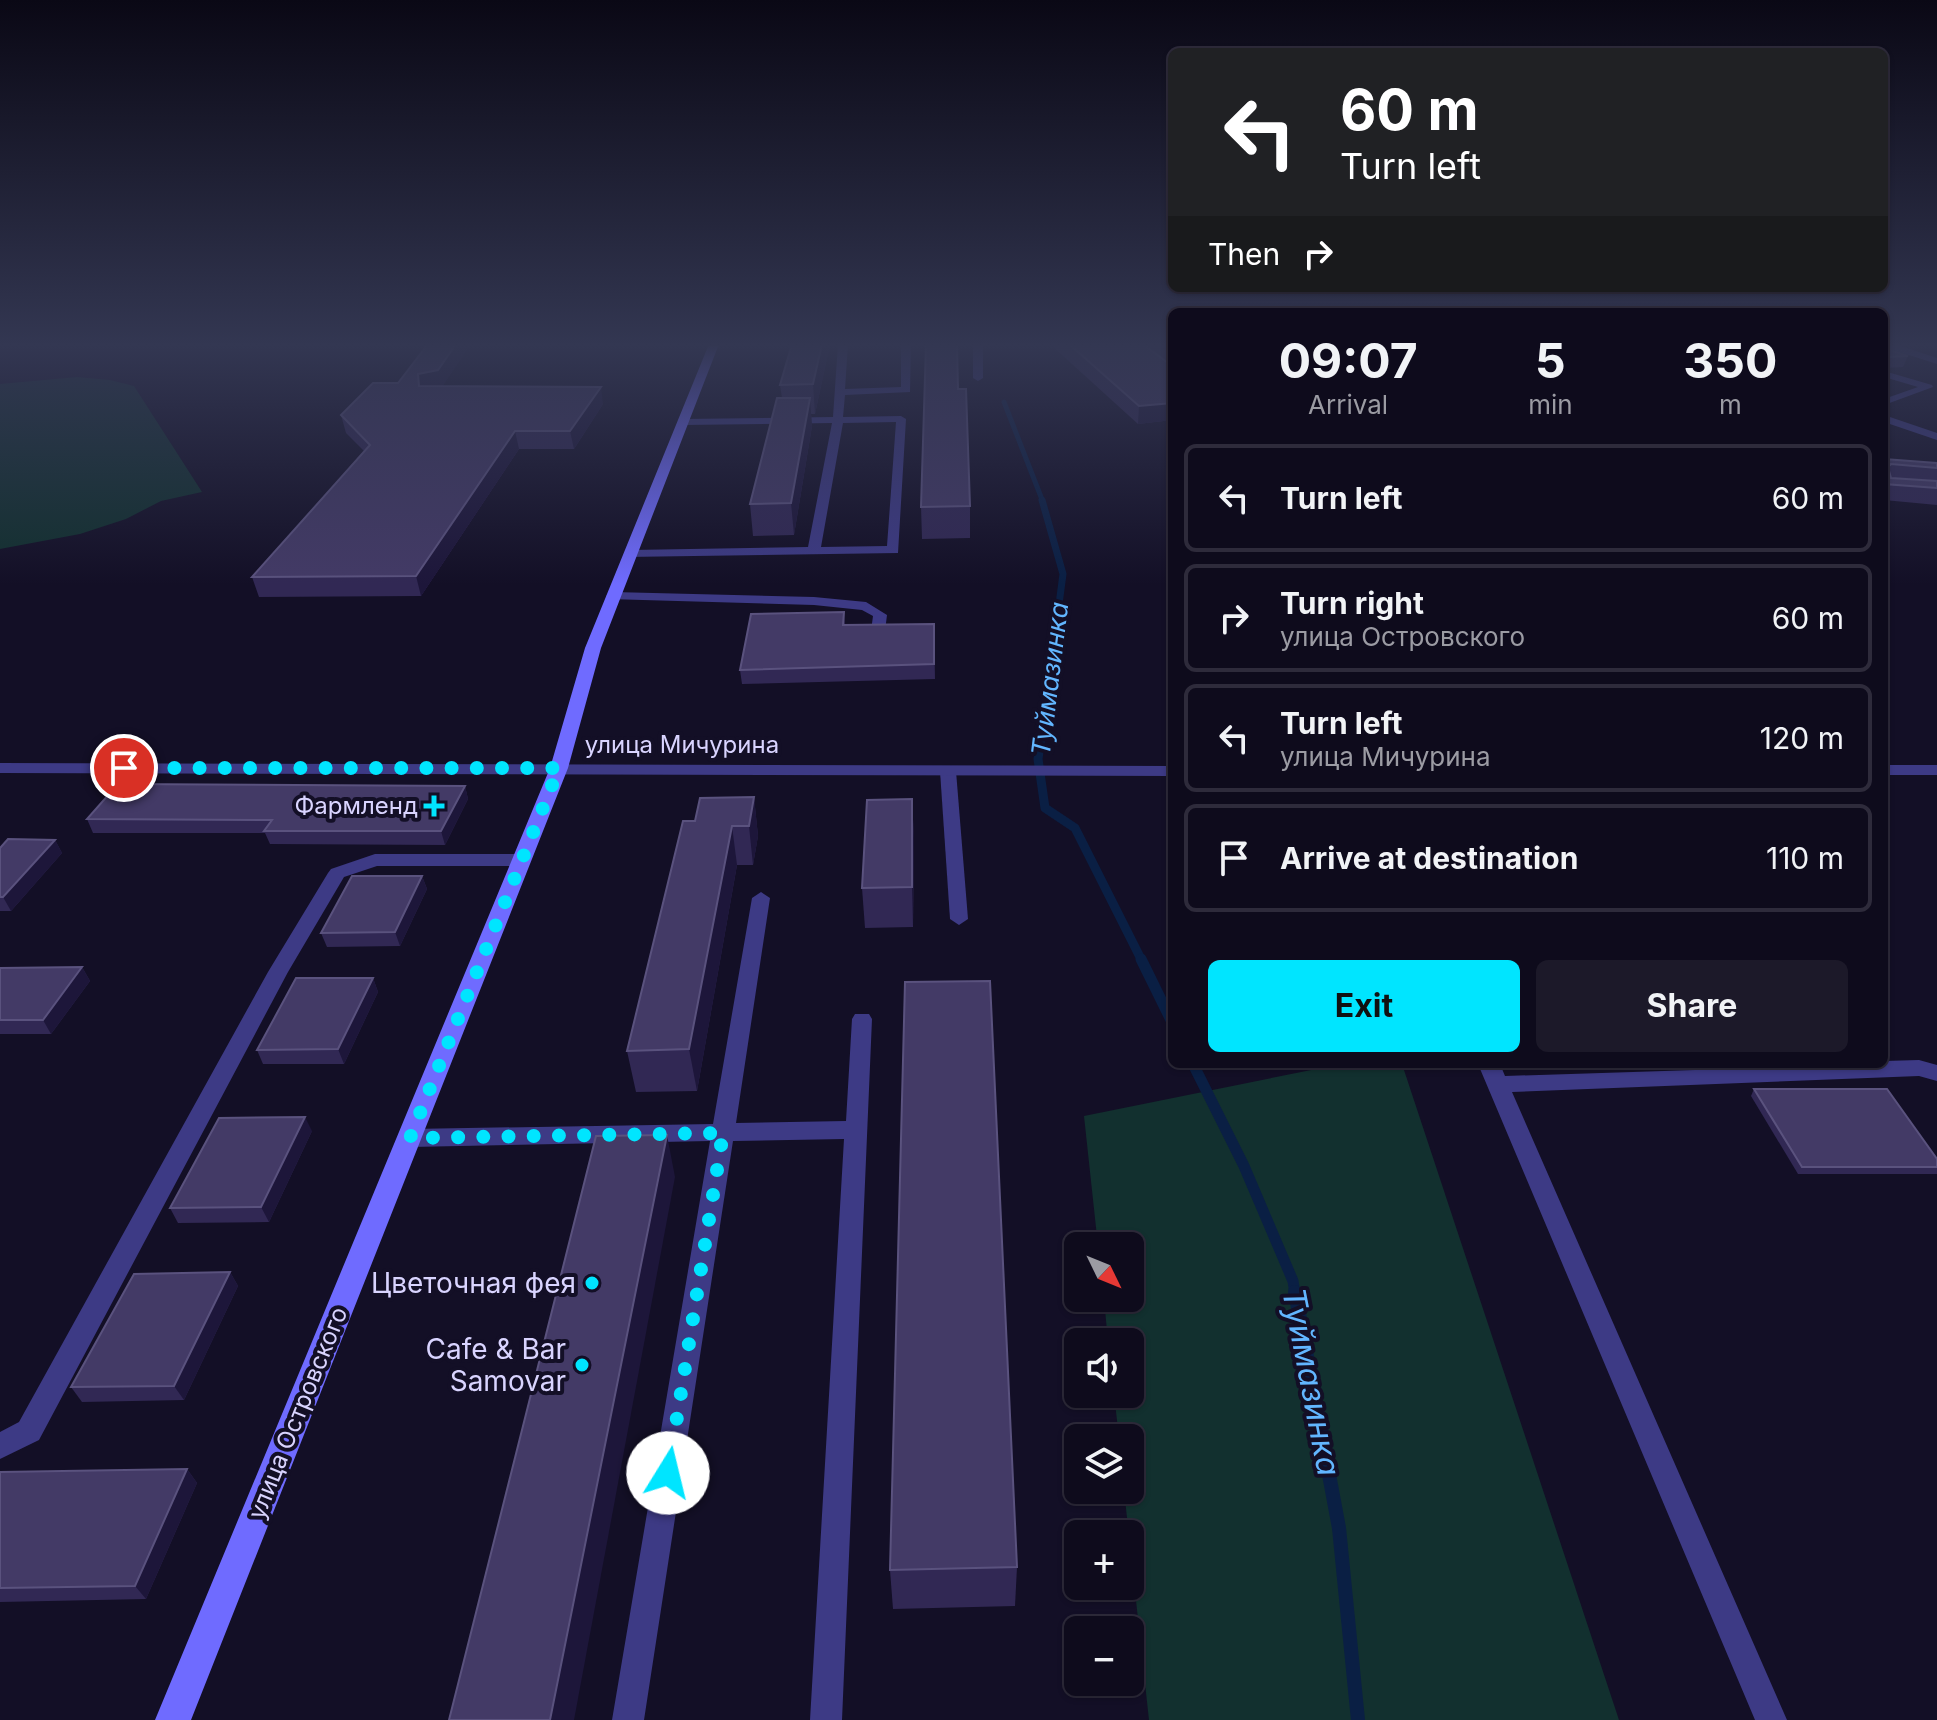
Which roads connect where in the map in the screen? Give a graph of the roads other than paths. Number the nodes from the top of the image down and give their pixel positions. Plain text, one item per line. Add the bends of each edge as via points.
1 (682, 424) edge
2 (837, 424) edge
3 (901, 424) edge
4 (1901, 424) edge
5 (1937, 437) edge
6 (814, 551) junction
7 (630, 554) junction
8 (613, 596) junction
9 (878, 631) edge
10 (0, 768) edge
11 (559, 768) junction
12 (1888, 770) edge
13 (1937, 770) edge
14 (948, 771) junction
15 (1168, 771) edge
16 (522, 860) junction
17 (761, 898) dead end
18 (959, 919) dead end
19 (862, 1019) dead end
20 (1937, 1073) edge
21 (1494, 1074) edge
22 (856, 1130) junction
23 (723, 1133) junction
24 (410, 1138) junction
25 (0, 1446) edge
26 (173, 1720) edge
27 (628, 1720) edge
28 (826, 1720) edge
29 (1771, 1720) edge

1 - 7 main road, улица Островского
2 - 6 lane
3 - 6 lane via 893,550
4 - 5 lane
6 - 7 lane
7 - 8 main road, улица Островского
8 - 9 lane via 866,606 880,615
8 - 11 main road, улица Островского
10 - 11 street, улица Мичурина
11 - 14 street, улица Мичурина
11 - 16 main road, улица Островского
12 - 13 street
14 - 15 street, улица Мичурина
14 - 18 lane
16 - 24 main road, улица Островского
16 - 25 lane via 375,860 337,873 29,1431
17 - 23 lane
19 - 22 lane
20 - 21 lane via 1919,1068
21 - 29 lane
22 - 23 lane
22 - 28 lane
23 - 24 lane
23 - 27 lane
24 - 26 main road, улица Островского

